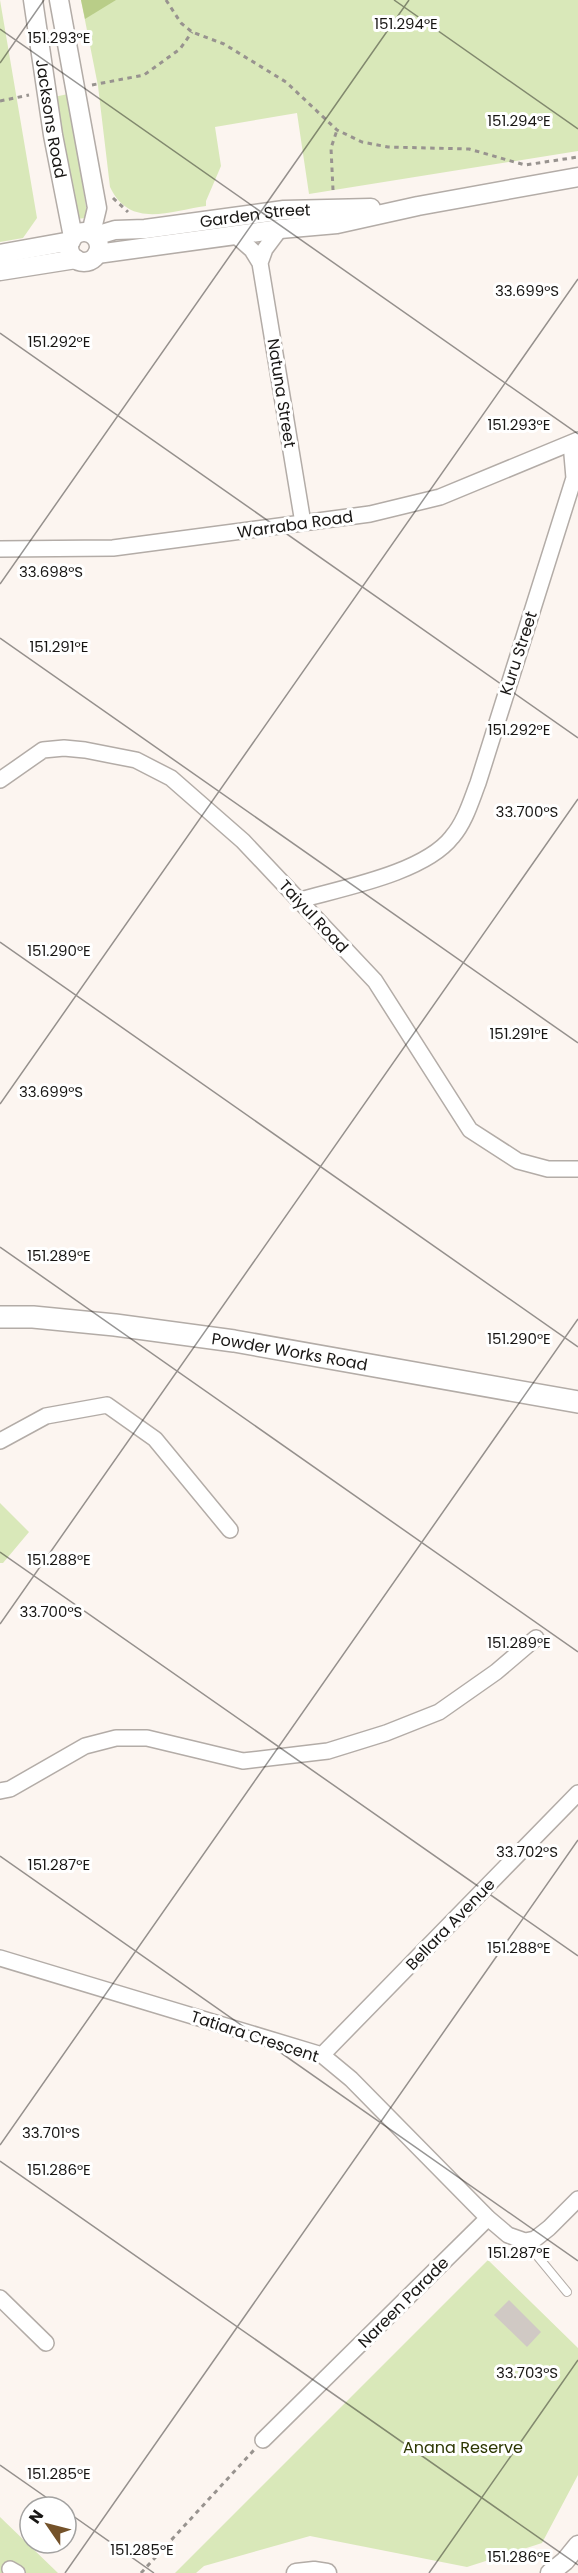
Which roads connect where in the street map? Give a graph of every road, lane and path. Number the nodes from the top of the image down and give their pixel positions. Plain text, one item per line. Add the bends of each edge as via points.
1 (33, 0) edge
2 (59, 0) edge
3 (166, 0) edge
4 (192, 32) junction
5 (90, 85) dead end
6 (29, 95) dead end
7 (0, 101) edge
8 (337, 130) junction
9 (578, 157) edge
10 (578, 177) edge
11 (333, 189) junction
12 (324, 190) dead end
13 (112, 196) dead end
14 (418, 206) junction
15 (97, 208) junction
16 (335, 209) junction
17 (132, 214) dead end
18 (280, 229) junction
19 (115, 230) junction
20 (235, 236) junction
21 (84, 243) junction
22 (0, 254) edge
23 (260, 264) junction
24 (0, 271) edge
25 (574, 441) edge
26 (303, 523) junction
27 (0, 549) edge
28 (0, 780) edge
29 (300, 900) junction
30 (578, 1169) edge
31 (0, 1317) edge
32 (578, 1402) edge
33 (0, 1441) edge
34 (230, 1530) dead end
35 (536, 1638) dead end
36 (0, 1791) edge
37 (578, 1793) edge
38 (0, 1958) edge
39 (322, 2055) junction
40 (578, 2199) edge
41 (488, 2218) junction
42 (525, 2241) junction
43 (567, 2292) dead end
44 (0, 2298) edge
45 (46, 2343) dead end
46 (263, 2440) joint
47 (578, 2545) edge
48 (141, 2573) edge
49 (296, 2573) edge
50 (327, 2573) edge
51 (550, 2573) edge

1 - 21 street, Jacksons Road via 52,135
2 - 15 street, Jacksons Road
3 - 4 path
4 - 5 path via 180,49 144,75
4 - 8 path via 224,45 285,82
6 - 7 path
8 - 9 path via 362,142 388,147 469,149 525,165
8 - 11 path via 331,148
10 - 14 street, Garden Street
11 - 12 path
11 - 16 path
13 - 17 path
14 - 16 street, Garden Street
14 - 18 street, Garden Street via 337,224
15 - 19 street
15 - 21 street, Jacksons Road
16 - 19 street, Garden Street via 284,210
18 - 20 street, Garden Street
18 - 23 street
19 - 21 street, Garden Street
20 - 21 street, Garden Street
20 - 23 street, Natuna Street via 252,250
21 - 22 street, Garden Street
21 - 24 street, Garden Street
23 - 26 street, Natuna Street
25 - 26 street, Warraba Road via 440,497 370,514
25 - 29 street, Kuru Street via 574,478 478,783 452,838 432,855 395,873
26 - 27 street, Warraba Road via 113,548
28 - 29 street, Taiyul Road via 43,750 85,750 136,760 171,778 243,841
29 - 30 street, Taiyul Road via 375,981 470,1130 518,1161 548,1169
31 - 32 main road, Powder Works Road via 104,1324 234,1341
33 - 34 street via 46,1416 107,1405 155,1439
35 - 36 street via 439,1712 328,1751 243,1761 147,1738 116,1738 85,1746
37 - 39 street, Bellara Avenue
38 - 39 street, Tatiara Crescent
39 - 41 street, Tatiara Crescent via 351,2079
40 - 42 street via 542,2234
41 - 42 street via 508,2235
41 - 46 street, Nareen Parade
42 - 43 lane
44 - 45 street
46 - 48 path
47 - 51 street
49 - 50 street

